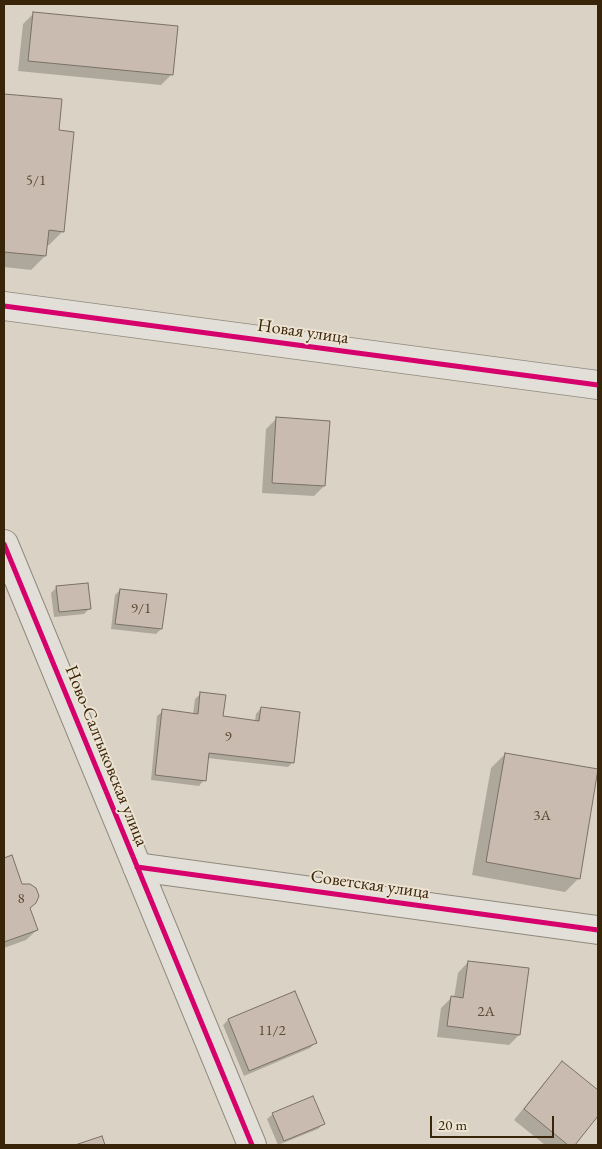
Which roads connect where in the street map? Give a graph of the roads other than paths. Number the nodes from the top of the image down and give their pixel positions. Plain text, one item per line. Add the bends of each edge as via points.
1 (4, 306) edge
2 (598, 385) edge
3 (4, 544) edge
4 (137, 868) junction
5 (598, 930) edge
6 (252, 1145) edge

1 - 2 street, Новая улица
3 - 4 street, Ново-Салтыковская улица
4 - 5 street, Советская улица
4 - 6 street, Ново-Салтыковская улица

